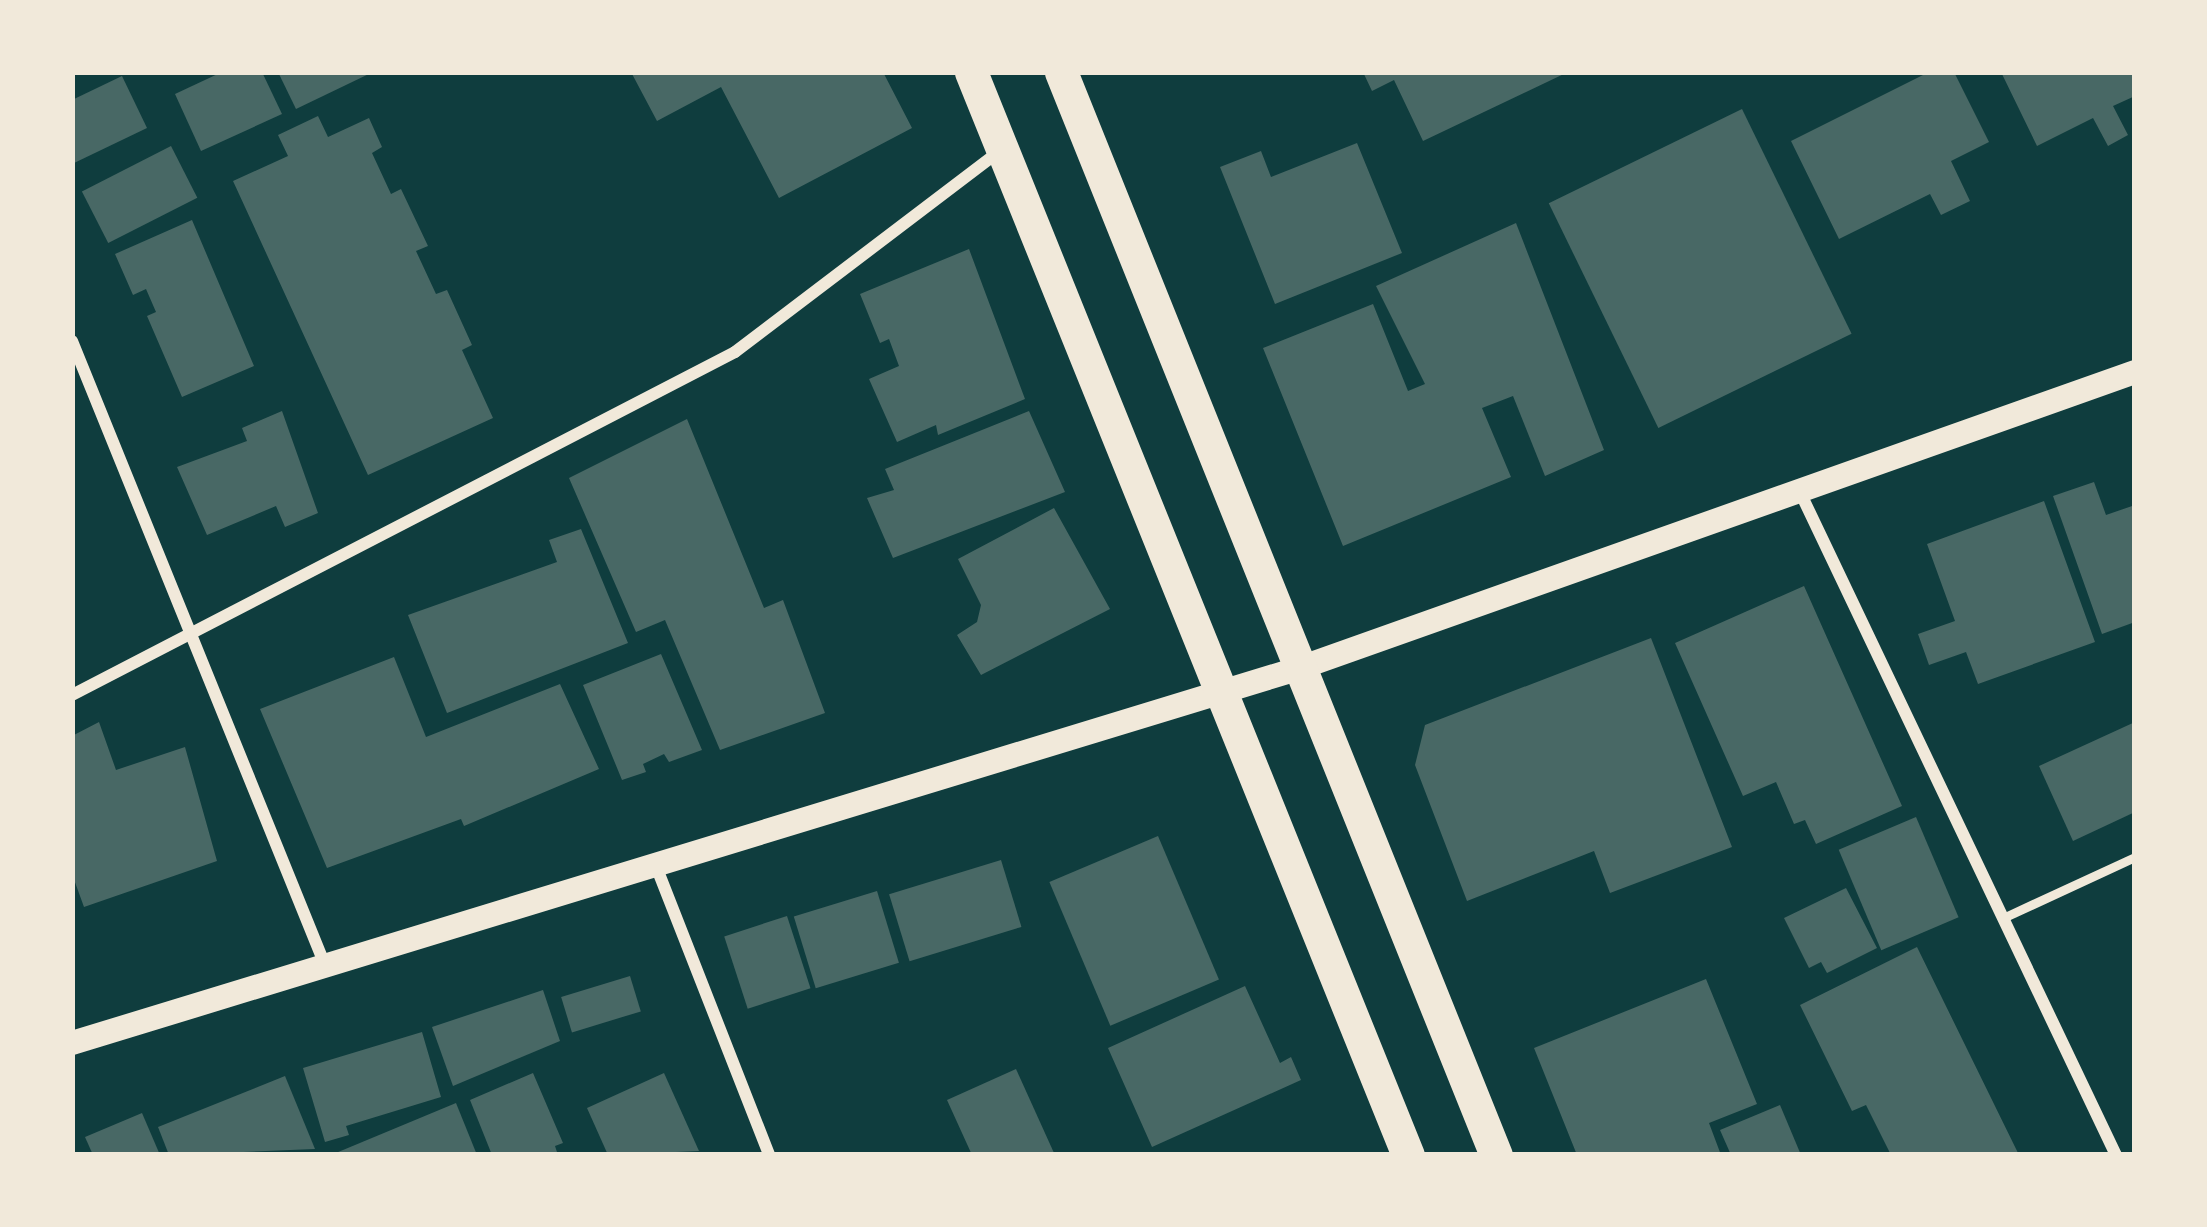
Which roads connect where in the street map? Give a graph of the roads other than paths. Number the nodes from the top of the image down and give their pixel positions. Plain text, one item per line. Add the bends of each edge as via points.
1 (971, 72) edge
2 (1061, 72) edge
3 (1002, 149) junction
4 (72, 341) edge
5 (2135, 372) edge
6 (1800, 492) junction
7 (192, 632) junction
8 (1298, 669) junction
9 (1221, 693) junction
10 (72, 695) edge
11 (2135, 857) edge
12 (656, 866) junction
13 (2005, 917) junction
14 (325, 965) junction
15 (72, 1042) edge
16 (769, 1155) edge
17 (1408, 1155) edge
18 (1496, 1155) edge
19 (2116, 1155) edge

1 - 3 highway
2 - 8 highway
3 - 7 street via 735,352
3 - 9 highway
4 - 7 street
5 - 6 main road
6 - 8 main road
6 - 13 street
7 - 10 street
7 - 14 street
8 - 9 main road
8 - 18 highway
9 - 12 main road
9 - 17 highway
11 - 13 lane
12 - 14 main road
12 - 16 street
13 - 19 street
14 - 15 main road

